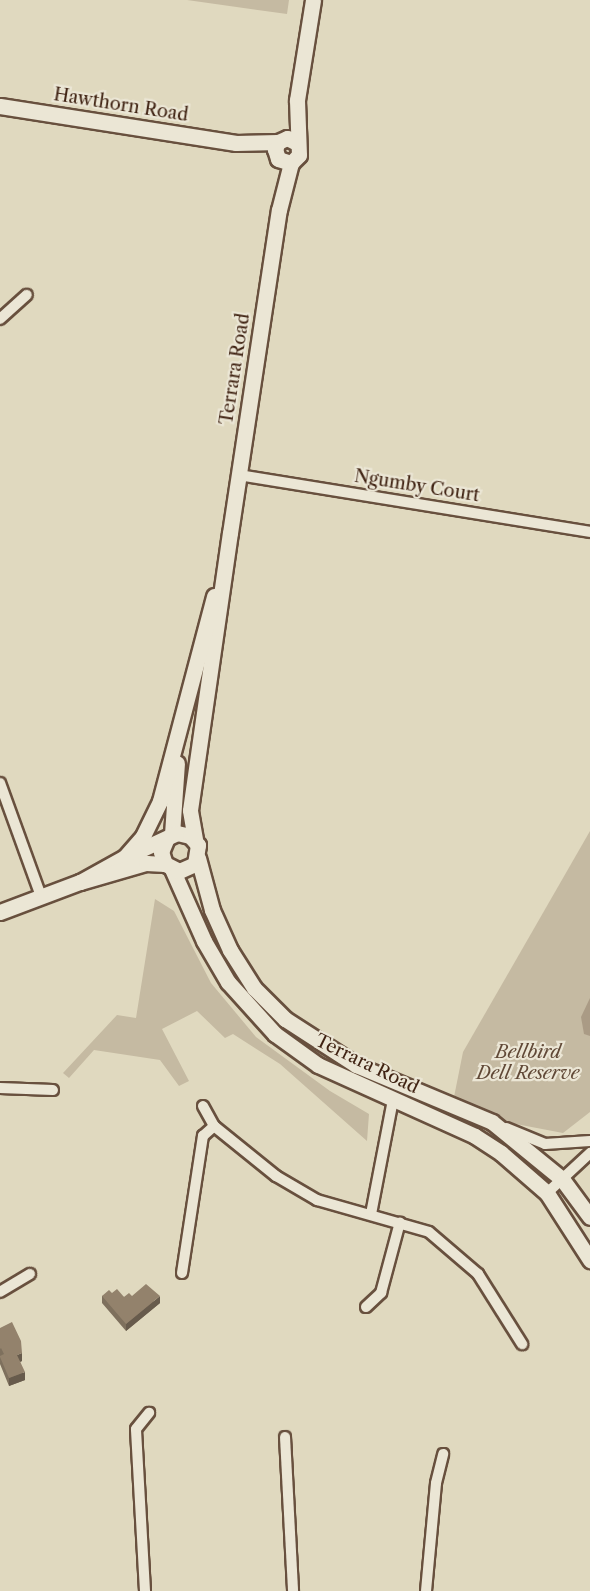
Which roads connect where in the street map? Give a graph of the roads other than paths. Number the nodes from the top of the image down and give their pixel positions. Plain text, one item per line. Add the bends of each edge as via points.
1 (313, 0) edge
2 (297, 100) junction
3 (0, 106) edge
4 (281, 152) junction
5 (27, 295) dead end
6 (0, 319) edge
7 (239, 475) junction
8 (590, 532) edge
9 (230, 533) junction
10 (179, 739) junction
11 (0, 783) edge
12 (170, 836) junction
13 (195, 839) junction
14 (125, 857) junction
15 (198, 858) junction
16 (169, 867) junction
17 (80, 882) junction
18 (41, 896) junction
19 (0, 912) edge
20 (402, 1084) junction
21 (0, 1088) edge
22 (53, 1090) dead end
23 (393, 1100) junction
24 (203, 1106) dead end
25 (492, 1122) junction
26 (214, 1126) junction
27 (590, 1141) edge
28 (590, 1153) edge
29 (561, 1179) junction
30 (547, 1193) junction
31 (371, 1214) junction
32 (590, 1217) edge
33 (400, 1222) junction
34 (590, 1260) edge
35 (182, 1273) dead end
36 (30, 1274) dead end
37 (0, 1292) edge
38 (366, 1308) dead end
39 (522, 1344) dead end
40 (149, 1413) dead end
41 (285, 1437) dead end
42 (443, 1454) dead end
43 (145, 1591) edge
44 (293, 1591) edge
45 (426, 1591) edge

1 - 2 main road, Terrara Road
2 - 4 main road, Terrara Road
2 - 4 main road, Terrara Road via 299,155
3 - 4 main road, Hawthorn Road
4 - 7 main road, Terrara Road via 279,210
5 - 6 street
7 - 8 street, Ngumby Court
7 - 9 main road, Terrara Road
9 - 10 main road, Terrara Road
9 - 13 main road, Terrara Road via 190,810
10 - 12 main road, Terrara Road
10 - 14 main road, Terrara Road via 155,816
11 - 18 street
12 - 13 main road via 184,833
12 - 14 main road
12 - 16 main road via 161,852
13 - 15 main road
14 - 17 main road
15 - 16 main road via 190,868
15 - 20 main road, Terrara Road via 221,932 254,988 310,1038
16 - 17 main road via 146,863
16 - 23 main road, Terrara Road via 216,962 258,1017 318,1065
17 - 18 main road
18 - 19 main road
20 - 23 main road
20 - 25 main road, Terrara Road
21 - 22 street
23 - 30 main road, Terrara Road via 475,1136
23 - 31 street
24 - 26 street
25 - 27 street, Terrara Road via 545,1144
25 - 29 main road, Terrara Road
26 - 31 street via 276,1176 317,1200
26 - 35 street via 203,1136
28 - 29 street
29 - 30 street
29 - 32 main road, Terrara Road
30 - 34 main road, Terrara Road
31 - 33 street
33 - 38 street via 381,1293
33 - 39 street via 429,1232 478,1274
36 - 37 street
40 - 43 street via 136,1429
41 - 44 street
42 - 45 street via 436,1483

